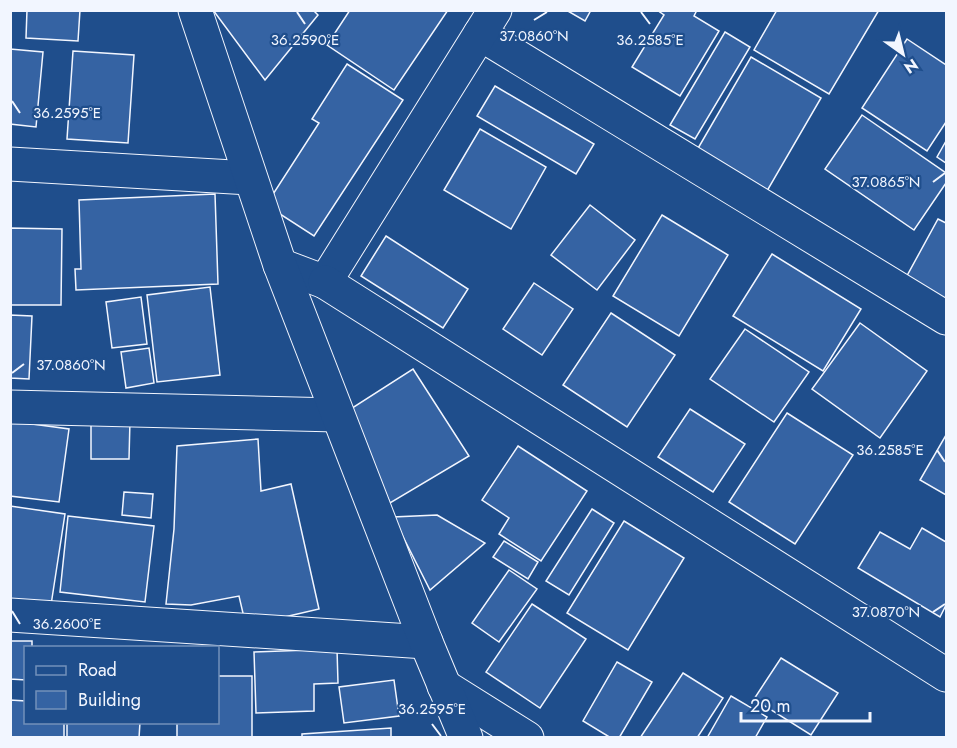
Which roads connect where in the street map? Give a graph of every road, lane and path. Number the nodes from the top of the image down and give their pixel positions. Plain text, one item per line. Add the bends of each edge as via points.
1 (195, 10) edge
2 (488, 22) edge
3 (10, 164) edge
4 (250, 178) junction
5 (280, 265) junction
6 (325, 282) junction
7 (946, 318) edge
8 (10, 407) edge
9 (338, 415) junction
10 (10, 615) edge
11 (426, 642) junction
12 (946, 675) edge
13 (444, 686) junction
14 (466, 738) edge
15 (527, 738) edge

1 - 4 street
2 - 6 street
2 - 7 street
3 - 4 street
4 - 5 street
5 - 6 street
5 - 9 street
6 - 12 street
8 - 9 street
9 - 11 street
10 - 11 street
11 - 13 street
13 - 14 street
13 - 15 street

